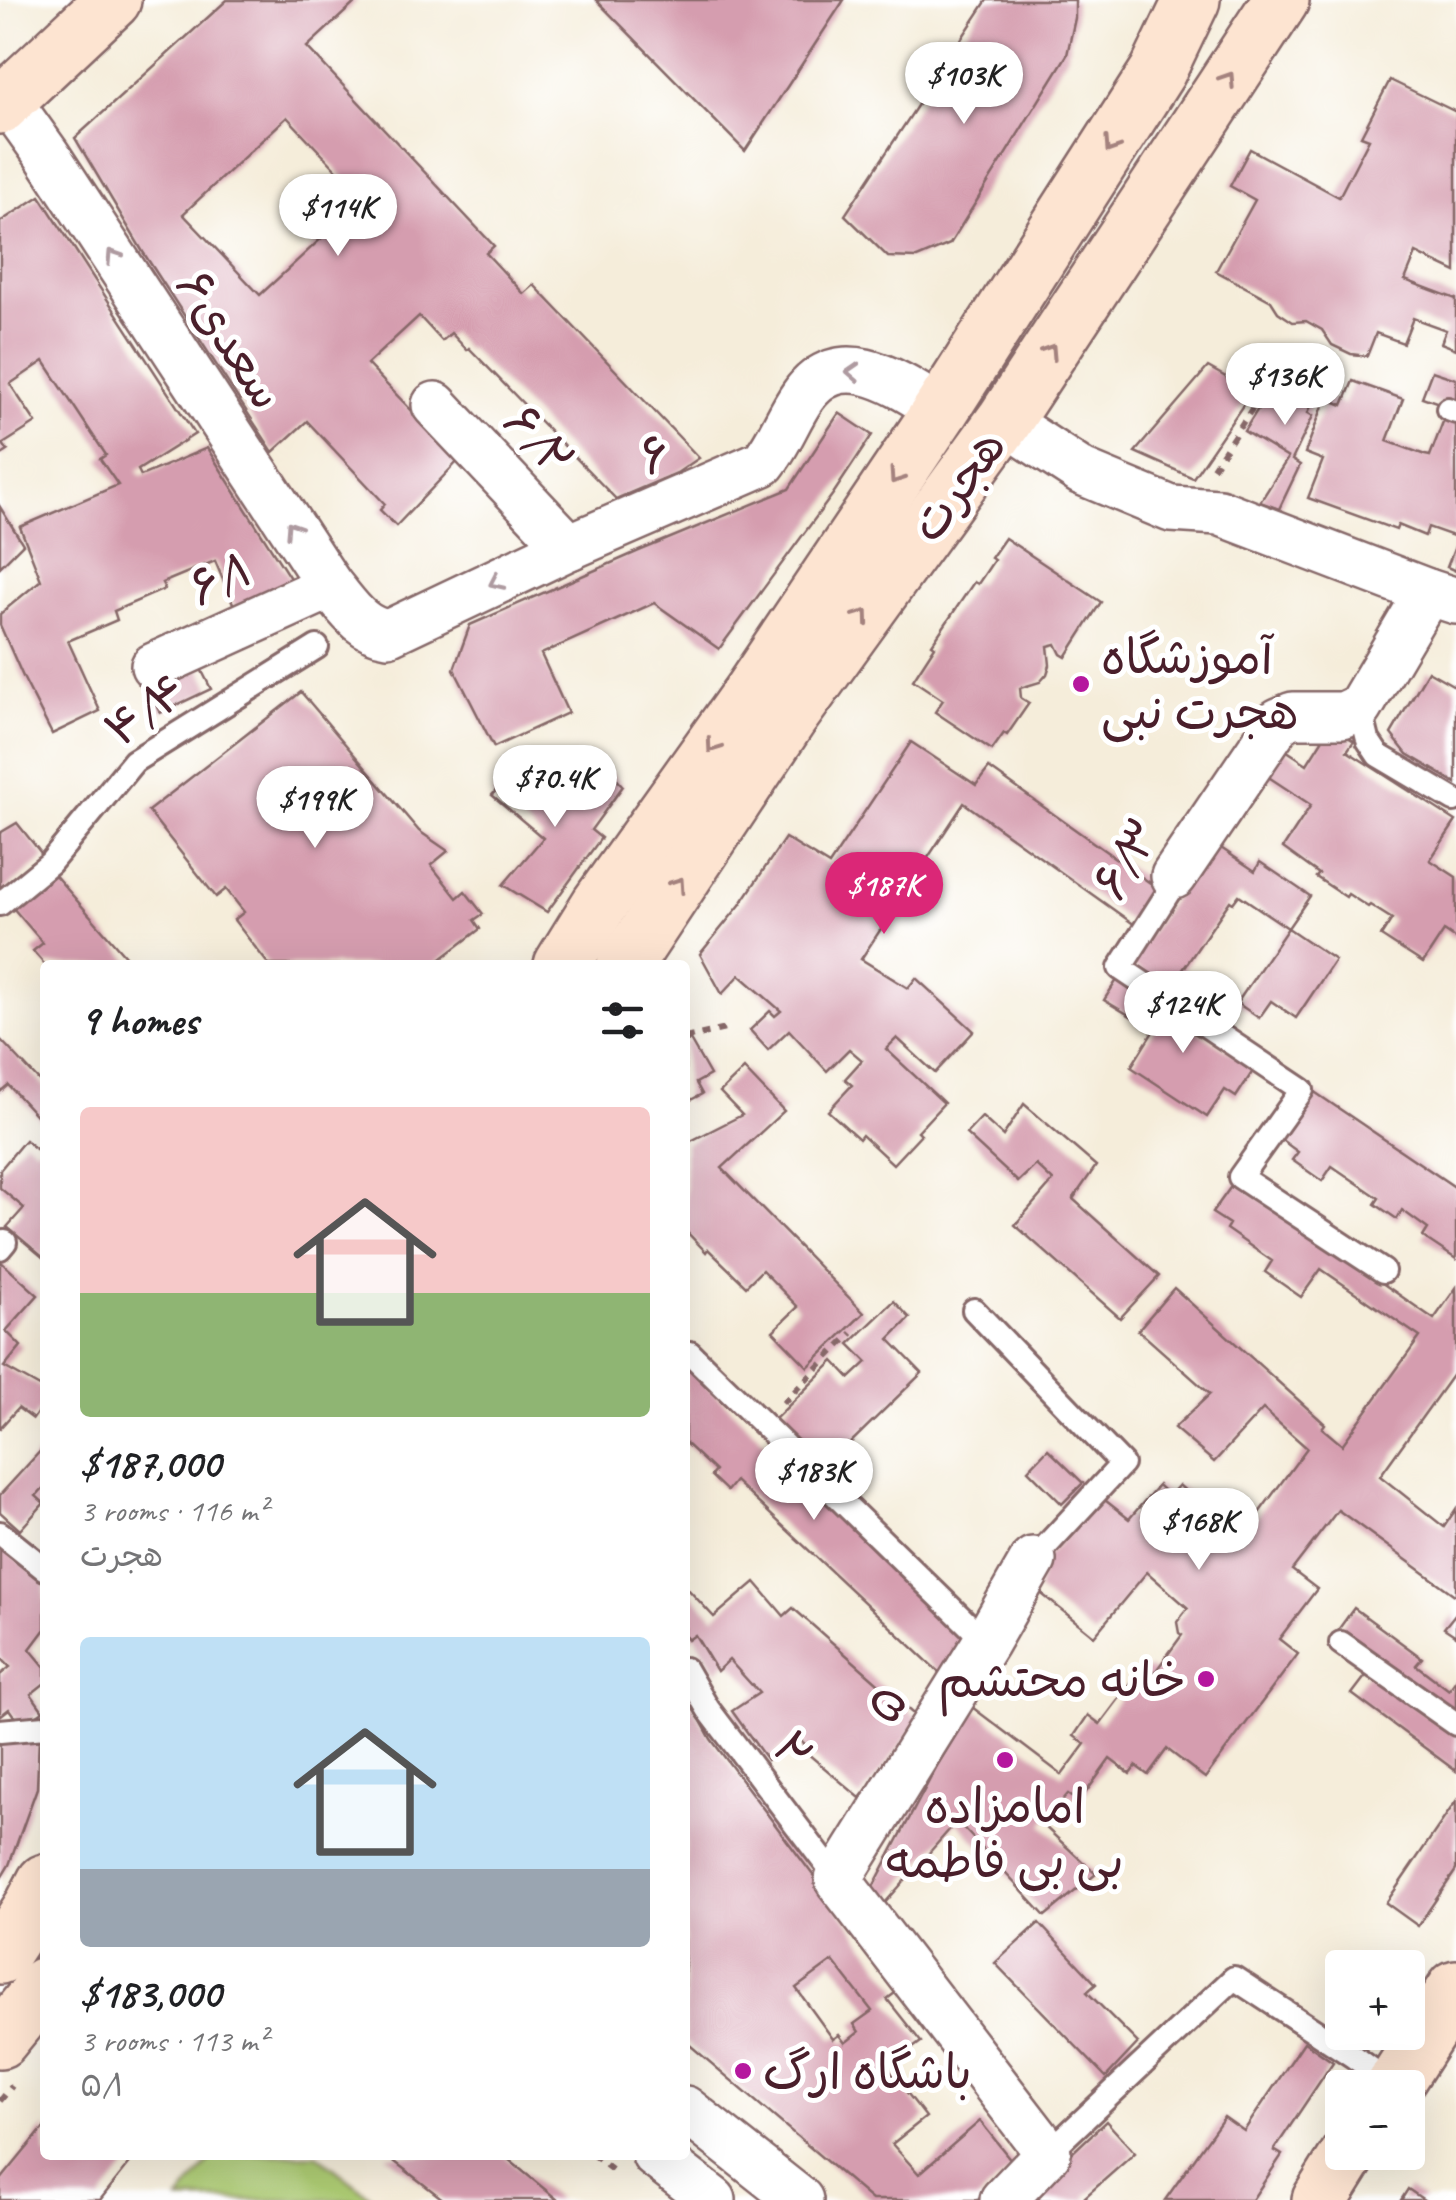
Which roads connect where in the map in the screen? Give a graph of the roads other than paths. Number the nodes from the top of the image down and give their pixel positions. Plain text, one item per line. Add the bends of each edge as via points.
1 (114, 0) edge
2 (1157, 0) edge
3 (1192, 0) edge
4 (1282, 4) edge
5 (1158, 71) junction
6 (4, 102) edge
7 (435, 404) dead end
8 (941, 410) junction
9 (1004, 421) junction
10 (570, 547) junction
11 (330, 586) junction
12 (1442, 596) edge
13 (374, 630) joint
14 (317, 647) dead end
15 (154, 666) dead end
16 (1360, 707) junction
17 (1454, 800) edge
18 (1174, 876) joint
19 (0, 904) edge
20 (565, 960) edge
21 (627, 960) edge
22 (1383, 1272) dead end
23 (974, 1310) dead end
24 (690, 1353) dead end
25 (0, 1533) edge
26 (1033, 1560) joint
27 (40, 1565) edge
28 (986, 1642) junction
29 (1341, 1644) dead end
30 (690, 1677) edge
31 (1456, 1724) edge
32 (40, 1728) edge
33 (0, 1732) edge
34 (838, 1880) junction
35 (40, 1892) edge
36 (0, 1956) edge
37 (40, 1990) edge
38 (1452, 2002) edge
39 (0, 2040) edge
40 (1372, 2070) edge
41 (1404, 2070) edge
42 (690, 2114) edge
43 (1048, 2153) junction
44 (661, 2160) edge
45 (1339, 2170) edge
46 (713, 2200) edge
47 (800, 2200) edge
48 (1003, 2200) edge
49 (1320, 2200) edge

1 - 6 main road
2 - 5 main road
3 - 5 main road, هجرت
9 -> 4 main road, هجرت
5 -> 8 main road, هجرت
11 -> 6 street, سعدی۶ via 58,171
7 - 10 street, ۶/۲
8 -> 10 street, ۶ via 861,369 839,370 804,394 763,463
8 -> 20 main road, هجرت
9 - 12 street via 1082,472 1171,509 1219,512
21 -> 9 main road, هجرت via 789,718
10 -> 13 street, ۶ via 388,633
11 - 13 street, سعدی۶
11 - 15 street, ۶/۱
12 - 16 street
14 - 19 lane, ۴/۴ via 134,761 50,863
16 - 17 lane via 1378,755
16 - 18 street, ۶/۳ via 1344,715 1279,721
18 - 22 lane, ۶/۳ via 1120,968 1302,1090 1240,1177
23 - 26 lane via 1122,1464
24 - 28 lane
25 - 27 lane
26 - 28 street, ۵
28 - 34 street, ۵
29 - 31 lane
30 - 34 lane, ۲
32 - 33 lane
34 - 43 street
35 - 36 main road
37 - 39 main road
38 - 41 main road
40 - 43 lane via 1234,1978
42 - 47 street
43 - 48 street
44 - 46 street
45 - 49 main road

